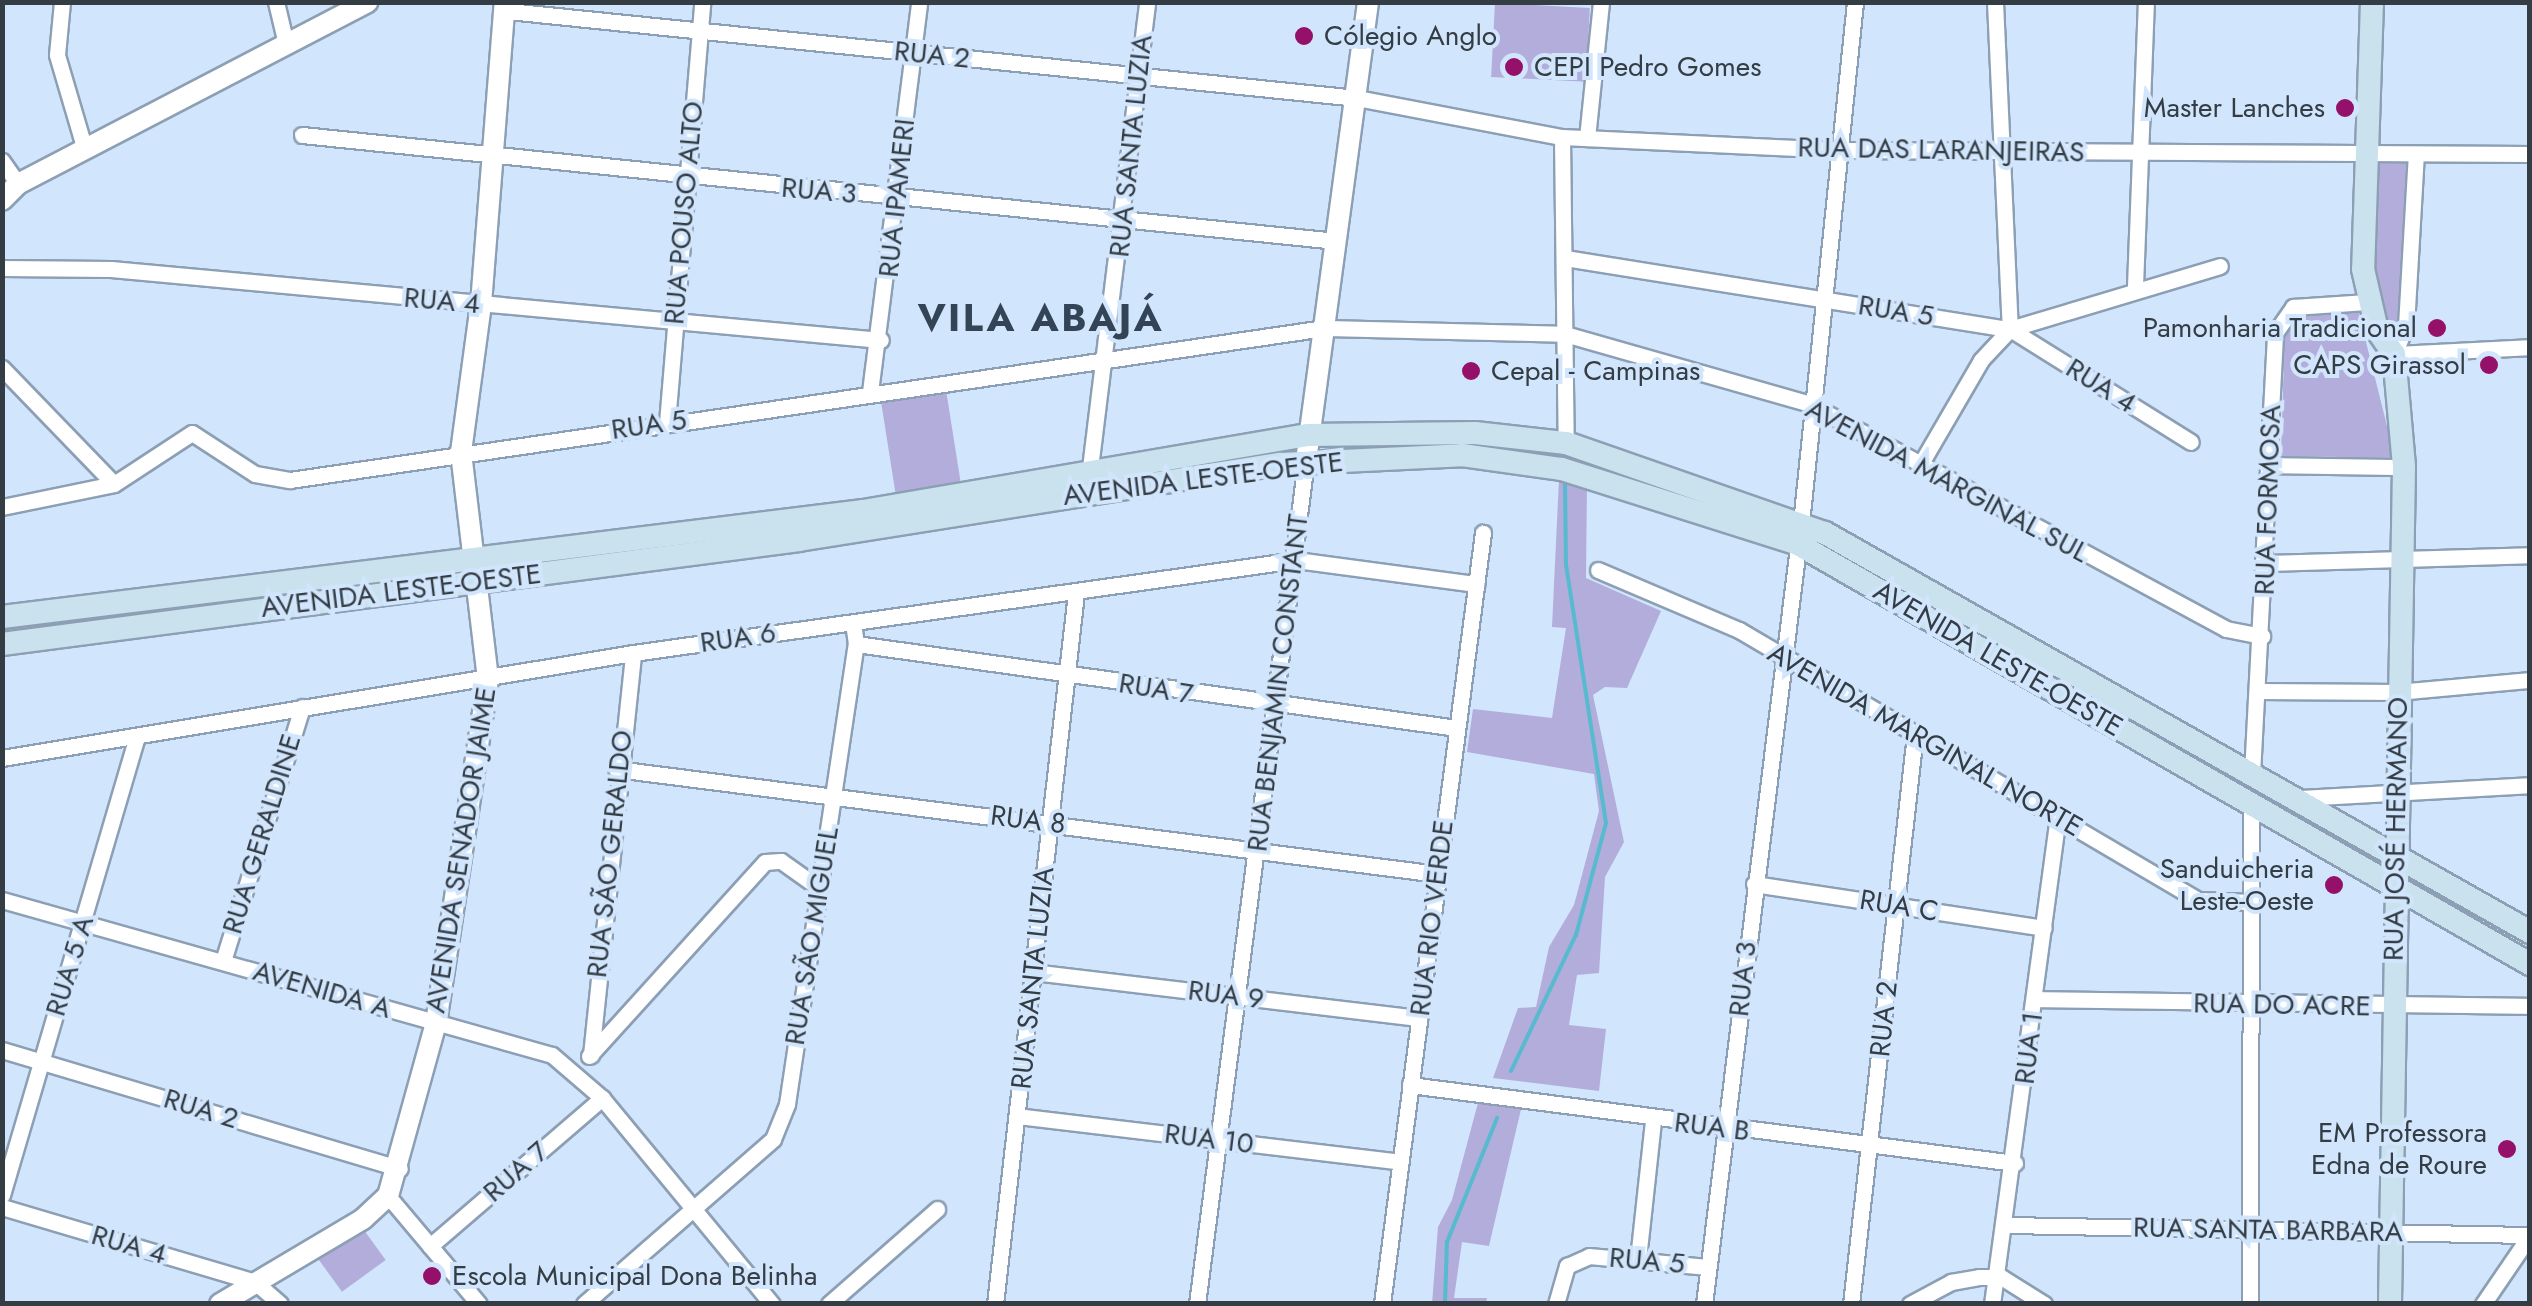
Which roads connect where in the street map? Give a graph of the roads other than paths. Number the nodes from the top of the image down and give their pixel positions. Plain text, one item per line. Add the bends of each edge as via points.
1 (62, 2) edge
2 (276, 2) edge
3 (368, 2) edge
4 (702, 2) edge
5 (919, 2) edge
6 (1147, 2) edge
7 (1368, 2) edge
8 (1601, 2) edge
9 (1856, 2) edge
10 (1996, 2) edge
11 (2146, 2) edge
12 (2372, 2) edge
13 (506, 7) edge
14 (699, 30) junction
15 (286, 44) junction
16 (913, 53) junction
17 (1138, 76) junction
18 (1356, 98) junction
19 (302, 136) dead end
20 (1562, 137) junction
21 (1587, 138) junction
22 (85, 150) junction
23 (1839, 150) junction
24 (2002, 151) junction
25 (2140, 152) junction
26 (2368, 154) junction
27 (2416, 154) junction
28 (2530, 154) edge
29 (494, 160) junction
30 (2, 161) edge
31 (685, 178) junction
32 (18, 184) junction
33 (897, 198) junction
34 (2, 200) edge
35 (1122, 220) junction
36 (1338, 240) junction
37 (1566, 258) junction
38 (2220, 266) dead end
39 (2, 268) edge
40 (2135, 286) junction
41 (1822, 298) junction
42 (2368, 302) junction
43 (481, 304) junction
44 (675, 322) junction
45 (1324, 328) junction
46 (2010, 329) junction
47 (1565, 334) junction
48 (882, 340) junction
49 (2530, 347) edge
50 (2394, 354) junction
51 (1106, 360) junction
52 (2, 368) edge
53 (870, 392) junction
54 (1810, 404) junction
55 (667, 423) junction
56 (1308, 435) junction
57 (2191, 442) dead end
58 (1566, 443) junction
59 (461, 452) junction
60 (1306, 461) junction
61 (2270, 465) junction
62 (1920, 466) junction
63 (2404, 467) junction
64 (1090, 468) junction
65 (114, 484) junction
66 (2, 507) edge
67 (1483, 533) dead end
68 (1799, 534) junction
69 (476, 554) junction
70 (2530, 555) edge
71 (1296, 560) junction
72 (2402, 562) junction
73 (2266, 564) junction
74 (1598, 570) dead end
75 (478, 580) junction
76 (1476, 584) junction
77 (1076, 593) junction
78 (2, 617) edge
79 (853, 623) junction
80 (2262, 636) junction
81 (2, 644) edge
82 (856, 644) junction
83 (634, 652) junction
84 (1780, 655) junction
85 (1066, 676) junction
86 (488, 678) junction
87 (2530, 680) edge
88 (2259, 691) junction
89 (2398, 692) junction
90 (302, 706) junction
91 (1276, 708) junction
92 (1457, 728) junction
93 (1915, 734) junction
94 (137, 737) junction
95 (2, 758) edge
96 (616, 768) junction
97 (2252, 774) junction
98 (2530, 785) edge
99 (2396, 793) junction
100 (833, 796) junction
101 (2295, 799) junction
102 (2251, 803) junction
103 (2058, 818) junction
104 (1050, 822) junction
105 (1257, 848) junction
106 (2396, 855) junction
107 (1438, 874) junction
108 (1754, 884) junction
109 (819, 888) junction
110 (2396, 890) junction
111 (2, 900) edge
112 (2251, 902) junction
113 (1896, 906) junction
114 (83, 925) junction
115 (2044, 928) junction
116 (2530, 932) edge
117 (223, 961) junction
118 (2530, 964) edge
119 (1034, 972) junction
120 (1238, 996) junction
121 (2036, 999) junction
122 (2252, 1004) junction
123 (2530, 1006) edge
124 (2394, 1008) junction
125 (1420, 1018) junction
126 (436, 1024) junction
127 (2, 1050) edge
128 (591, 1055) junction
129 (42, 1061) junction
130 (578, 1071) junction
131 (1410, 1085) junction
132 (602, 1098) junction
133 (1018, 1116) junction
134 (1653, 1120) junction
135 (1726, 1130) junction
136 (1218, 1141) junction
137 (1870, 1146) junction
138 (1400, 1162) junction
139 (2015, 1163) junction
140 (400, 1170) junction
141 (2, 1195) edge
142 (388, 1196) junction
143 (2, 1208) edge
144 (938, 1209) dead end
145 (693, 1213) junction
146 (2007, 1225) junction
147 (2253, 1230) junction
148 (2392, 1232) junction
149 (2530, 1235) edge
150 (430, 1246) junction
151 (1638, 1259) junction
152 (1707, 1267) junction
153 (2001, 1277) junction
154 (255, 1282) junction
155 (220, 1304) edge
156 (280, 1304) edge
157 (479, 1304) edge
158 (584, 1304) edge
159 (772, 1304) edge
160 (829, 1304) edge
161 (995, 1304) edge
162 (1197, 1304) edge
163 (1382, 1304) edge
164 (1556, 1304) edge
165 (1704, 1304) edge
166 (1852, 1304) edge
167 (1910, 1304) edge
168 (1992, 1304) edge
169 (2044, 1304) edge
170 (2250, 1304) edge
171 (2390, 1304) edge
172 (2483, 1304) edge

1 - 22 street via 57,56
2 - 15 street
3 - 15 street
4 - 14 street, RUA POUSO ALTO
5 - 16 street, RUA IPAMERI
6 - 17 street, RUA SANTA LUZIA
7 - 18 street, RUA BENJAMIN CONSTANT
8 - 21 street
9 - 23 street, RUA 3
10 - 24 street
11 - 25 street
12 - 26 main road, RUA JOSÉ HERMANO
13 - 14 street, RUA 2
13 - 29 street, AVENIDA SENADOR JAIME
14 - 16 street, RUA 2
14 - 31 street, RUA POUSO ALTO
15 - 22 street
16 - 17 street, RUA 2
16 - 33 street, RUA IPAMERI
17 - 18 street, RUA 2
17 - 35 street, RUA SANTA LUZIA
18 - 20 street, RUA DAS LARANJEIRAS
18 - 36 street, RUA BENJAMIN CONSTANT
19 - 29 street, RUA 3
20 - 21 street, RUA DAS LARANJEIRAS
20 - 37 street
21 - 23 street, RUA DAS LARANJEIRAS
22 - 32 street
23 - 24 street, RUA DAS LARANJEIRAS
23 - 41 street, RUA 3
24 - 25 street, RUA DAS LARANJEIRAS
24 - 46 street
25 - 26 street, RUA DAS LARANJEIRAS
25 - 40 street
26 - 27 street, RUA DAS LARANJEIRAS
26 - 42 main road, RUA JOSÉ HERMANO
27 - 28 street, RUA DAS LARANJEIRAS
27 - 50 street, RUA JOSÉ HERMANO via 2406,326
29 - 31 street, RUA 3
29 - 43 street, AVENIDA SENADOR JAIME
30 - 32 street
31 - 33 street, RUA 3
31 - 44 street, RUA POUSO ALTO
32 - 34 street
33 - 35 street, RUA 3
33 - 48 street, RUA IPAMERI
35 - 36 street, RUA 3
35 - 51 street, RUA SANTA LUZIA
36 - 45 street, RUA BENJAMIN CONSTANT
37 - 41 street, RUA 5
37 - 47 street
38 - 40 street, RUA 5
39 - 43 street, RUA 4 via 111,268
40 - 46 street, RUA 5
41 - 46 street, RUA 5
41 - 54 street, RUA 3
42 - 50 main road, RUA JOSÉ HERMANO
42 - 61 street, RUA FORMOSA via 2304,304 2279,322
43 - 44 street, RUA 4
43 - 59 street, AVENIDA SENADOR JAIME
44 - 48 street, RUA 4
44 - 55 street, RUA POUSO ALTO
45 - 47 street, AVENIDA MARGINAL SUL
45 - 51 street, RUA 5
45 - 56 street, RUA BENJAMIN CONSTANT
46 - 57 street, RUA 4
46 - 62 street via 1981,360
47 - 54 street, AVENIDA MARGINAL SUL
47 - 58 street
48 - 53 street, RUA IPAMERI
49 - 50 street
50 - 63 main road, RUA JOSÉ HERMANO
51 - 53 street, RUA 5
51 - 64 street, RUA SANTA LUZIA
52 - 65 street
53 - 55 street, RUA 5
54 - 62 street, AVENIDA MARGINAL SUL
54 - 68 street, RUA 3
55 - 59 street, RUA 5
56 - 58 main road, AVENIDA LESTE-OESTE via 1475,434
56 - 60 street, RUA BENJAMIN CONSTANT
56 - 64 main road, AVENIDA LESTE-OESTE
58 - 68 main road, AVENIDA LESTE-OESTE
59 - 65 street, RUA 5 via 290,480 255,474 192,433
59 - 69 street, AVENIDA SENADOR JAIME
60 - 68 main road, AVENIDA LESTE-OESTE via 1462,456 1562,469
60 - 71 street, RUA BENJAMIN CONSTANT
60 - 75 main road, AVENIDA LESTE-OESTE via 798,540
61 - 63 street
61 - 73 street, RUA FORMOSA
62 - 80 street, AVENIDA MARGINAL SUL via 2226,629
63 - 72 main road, RUA JOSÉ HERMANO
64 - 69 main road, AVENIDA LESTE-OESTE via 863,510
65 - 66 street, RUA 5
67 - 76 street, RUA RIO VERDE
68 - 84 street, RUA 3
68 - 97 main road, AVENIDA LESTE-OESTE
68 - 102 main road, AVENIDA LESTE-OESTE
69 - 75 street, AVENIDA SENADOR JAIME
69 - 78 main road, AVENIDA LESTE-OESTE
70 - 72 street
71 - 76 street, RUA 6
71 - 77 street, RUA 6
71 - 91 street, RUA BENJAMIN CONSTANT
72 - 73 street
72 - 89 main road, RUA JOSÉ HERMANO
73 - 80 street, RUA FORMOSA
74 - 84 street, AVENIDA MARGINAL NORTE via 1739,630
75 - 81 main road, AVENIDA LESTE-OESTE
75 - 86 street, AVENIDA SENADOR JAIME
76 - 92 street, RUA RIO VERDE
77 - 79 street, RUA 6
77 - 85 street, RUA SANTA LUZIA
79 - 82 street, RUA SÃO MIGUEL
79 - 83 street, RUA 6
80 - 88 street, RUA FORMOSA
82 - 85 street, RUA 7
82 - 100 street, RUA SÃO MIGUEL
83 - 86 street, RUA 6
83 - 96 street, RUA SÃO GERALDO
84 - 93 street, AVENIDA MARGINAL NORTE
84 - 108 street, RUA 3
85 - 91 street, RUA 7
85 - 104 street, RUA SANTA LUZIA
86 - 90 street, RUA 6
86 - 126 street, AVENIDA SENADOR JAIME
87 - 89 street
88 - 89 street
88 - 97 street, RUA FORMOSA
89 - 99 main road, RUA JOSÉ HERMANO
90 - 94 street, RUA 6
90 - 117 street, RUA GERALDINE
91 - 92 street, RUA 7
91 - 105 street, RUA BENJAMIN CONSTANT
92 - 107 street, RUA RIO VERDE
93 - 103 street, AVENIDA MARGINAL NORTE
93 - 113 street, RUA 2
94 - 95 street, RUA 6
94 - 114 street, RUA 5 A
96 - 100 street, RUA 8
96 - 128 street, RUA SÃO GERALDO
97 - 101 main road, AVENIDA LESTE-OESTE
98 - 99 street
99 - 101 street
99 - 106 main road, RUA JOSÉ HERMANO
100 - 104 street, RUA 8
100 - 109 street, RUA SÃO MIGUEL
101 - 106 main road, AVENIDA LESTE-OESTE
102 - 110 main road, AVENIDA LESTE-OESTE
102 - 112 street
103 - 112 street, AVENIDA MARGINAL NORTE via 2198,900
103 - 115 street, RUA 1
104 - 105 street, RUA 8
104 - 119 street, RUA SANTA LUZIA
105 - 107 street, RUA 8
105 - 120 street, RUA BENJAMIN CONSTANT
106 - 110 main road, RUA JOSÉ HERMANO
106 - 116 main road, AVENIDA LESTE-OESTE
107 - 125 street, RUA RIO VERDE
108 - 113 street, RUA C
108 - 135 street, RUA 3
109 - 128 street via 781,861 765,862
109 - 145 street, RUA SÃO MIGUEL via 787,1104 773,1139
110 - 118 main road, AVENIDA LESTE-OESTE
110 - 124 main road, RUA JOSÉ HERMANO
111 - 114 street, AVENIDA A
112 - 122 street
113 - 115 street, RUA C
113 - 137 street, RUA 2
114 - 117 street, AVENIDA A
114 - 129 street, RUA 5 A
115 - 121 street, RUA 1
117 - 126 street, AVENIDA A
119 - 120 street, RUA 9
119 - 133 street, RUA SANTA LUZIA
120 - 125 street, RUA 9
120 - 136 street, RUA BENJAMIN CONSTANT
121 - 122 street, RUA DO ACRE
121 - 139 street, RUA 1
122 - 124 street, RUA DO ACRE
122 - 147 street
123 - 124 street, RUA DO ACRE
124 - 148 main road, RUA JOSÉ HERMANO
125 - 131 street, RUA RIO VERDE
126 - 130 street, AVENIDA A via 552,1055
126 - 140 street, AVENIDA SENADOR JAIME
127 - 129 street, RUA 2
128 - 130 street
129 - 140 street, RUA 2
129 - 141 street, RUA 5 A
130 - 132 street, AVENIDA A
131 - 134 street, RUA B
131 - 138 street, RUA RIO VERDE
132 - 145 street, AVENIDA A
132 - 150 street, RUA 7
133 - 136 street, RUA 10
133 - 161 street, RUA SANTA LUZIA
134 - 135 street, RUA B
134 - 151 street
135 - 137 street, RUA B
135 - 152 street, RUA 3
136 - 138 street, RUA 10
136 - 162 street, RUA BENJAMIN CONSTANT
137 - 139 street, RUA B
137 - 166 street, RUA 2
138 - 163 street, RUA RIO VERDE
139 - 146 street, RUA 1
140 - 142 street, AVENIDA SENADOR JAIME
142 - 150 street
142 - 154 street, AVENIDA SENADOR JAIME via 363,1219
143 - 154 street, RUA 4
144 - 160 street
145 - 158 street
145 - 159 street, AVENIDA A
146 - 147 street, RUA SANTA BARBARA
146 - 153 street, RUA 1
147 - 148 street, RUA SANTA BARBARA
147 - 170 street
148 - 149 street, RUA SANTA BARBARA
148 - 171 main road, RUA JOSÉ HERMANO
149 - 172 street
150 - 157 street
151 - 152 street, RUA 5
151 - 164 street, RUA 5 via 1590,1256 1568,1266
152 - 165 street, RUA 3
153 - 167 street via 1951,1282
153 - 168 street
153 - 169 street
154 - 155 street, AVENIDA SENADOR JAIME
154 - 156 street

